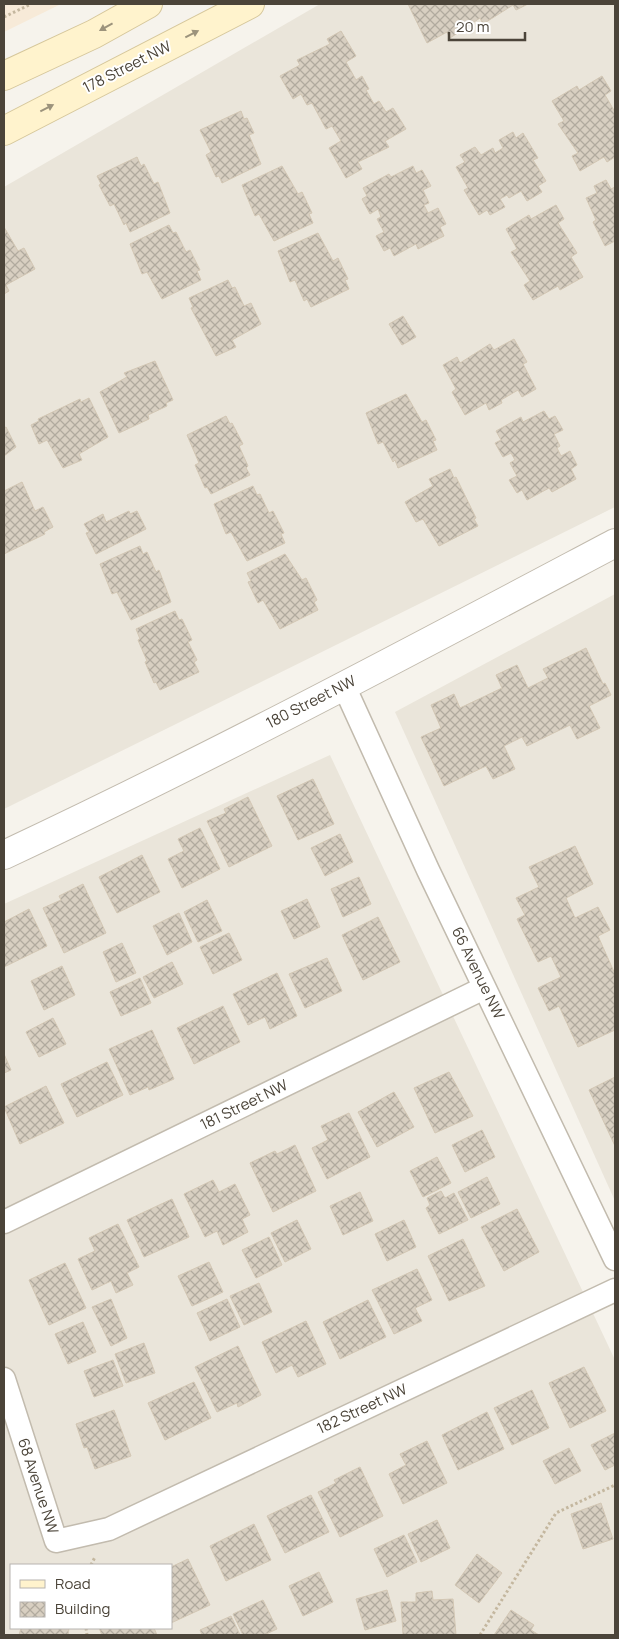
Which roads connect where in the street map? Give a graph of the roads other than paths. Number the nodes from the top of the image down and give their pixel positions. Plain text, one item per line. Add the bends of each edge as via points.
1 (148, 4) edge
2 (250, 4) edge
3 (4, 76) edge
4 (4, 131) edge
5 (615, 543) edge
6 (344, 686) junction
7 (4, 855) edge
8 (484, 988) junction
9 (4, 1222) edge
10 (615, 1259) edge
11 (615, 1290) edge
12 (4, 1379) edge
13 (109, 1529) joint

1 -> 3 main road via 94,34
4 -> 2 main road, 178 Street NW
5 - 6 street, 180 Street NW
6 - 7 street, 180 Street NW
6 - 8 street, 66 Avenue NW
8 - 9 street, 181 Street NW
8 - 10 street, 66 Avenue NW
11 - 13 street, 182 Street NW
12 - 13 street, 68 Avenue NW via 56,1542

